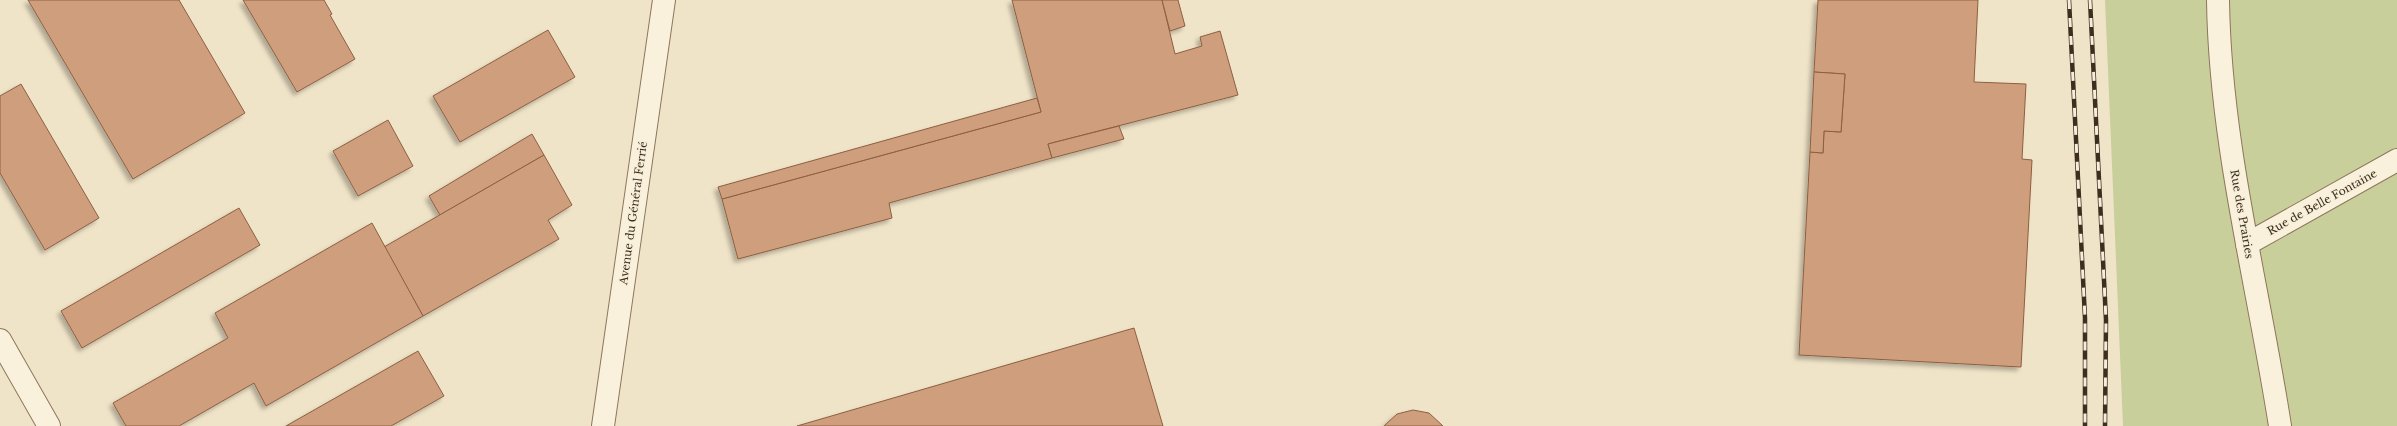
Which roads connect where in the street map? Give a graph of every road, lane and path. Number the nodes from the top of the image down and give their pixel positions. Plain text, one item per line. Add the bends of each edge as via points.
1 (664, 0) edge
2 (2218, 0) edge
3 (2397, 160) edge
4 (2247, 244) junction
5 (0, 340) edge
6 (49, 426) edge
7 (603, 426) edge
8 (2280, 426) edge

1 - 7 street, Avenue du Général Ferrié
2 - 4 street, Rue des Prairies via 2224,93 2236,189
3 - 4 street, Rue de Belle Fontaine
4 - 8 street, Rue des Prairies
5 - 6 street

